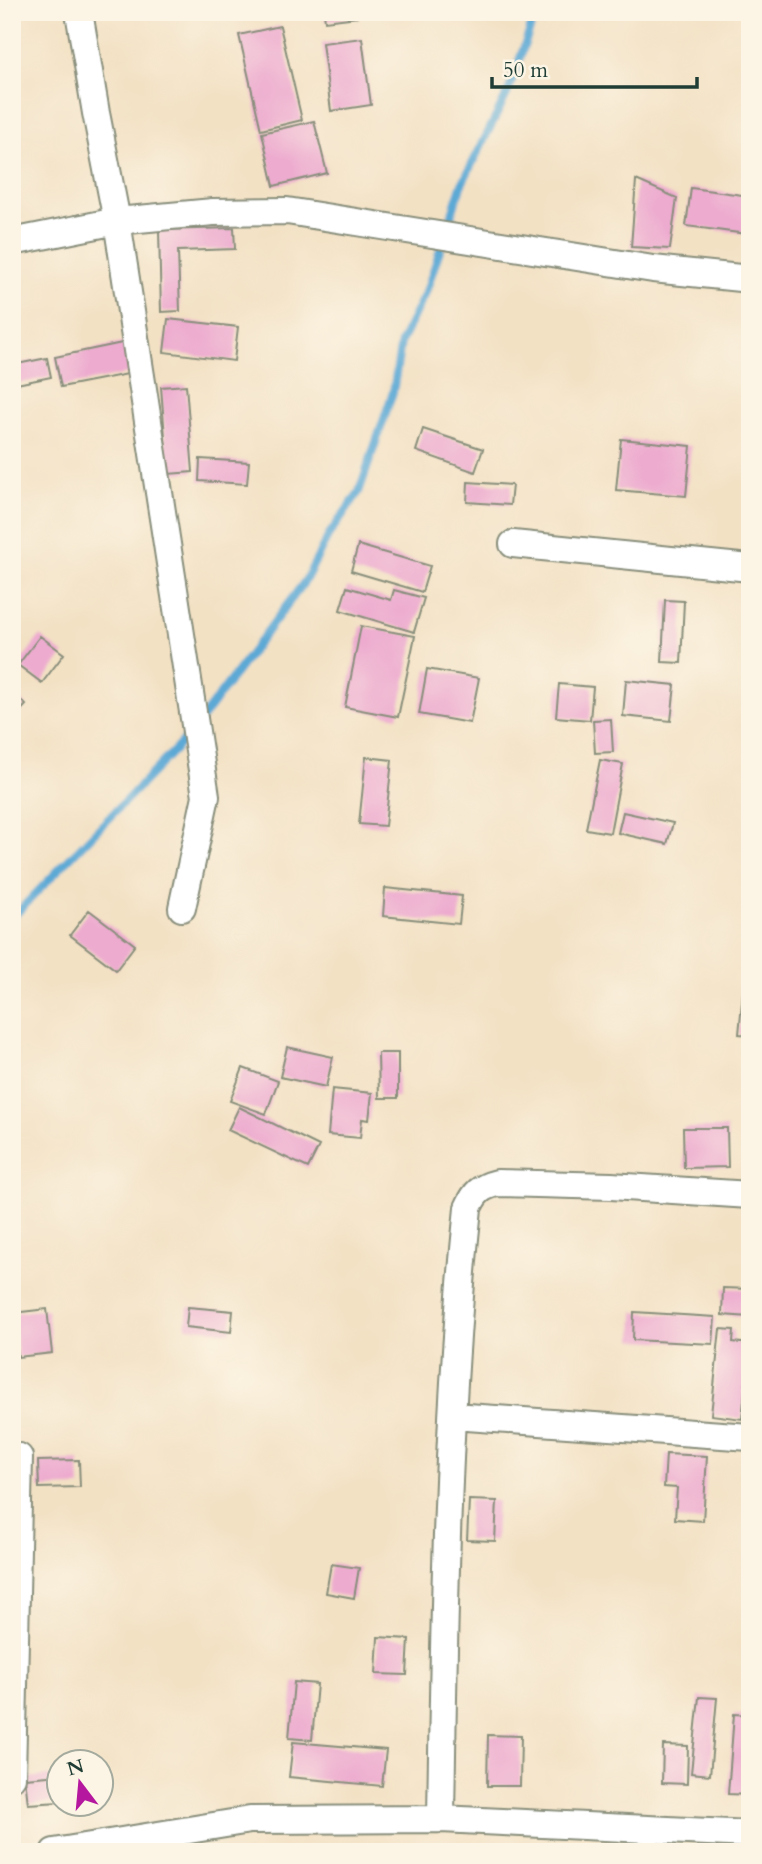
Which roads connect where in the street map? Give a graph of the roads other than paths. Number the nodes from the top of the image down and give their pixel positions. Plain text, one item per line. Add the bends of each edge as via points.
1 (79, 12) edge
2 (117, 221) junction
3 (12, 242) edge
4 (750, 279) edge
5 (513, 544) dead end
6 (750, 568) edge
7 (182, 908) dead end
8 (750, 1195) edge
9 (453, 1416) junction
10 (750, 1437) edge
11 (19, 1457) dead end
12 (12, 1777) edge
13 (441, 1819) junction
14 (750, 1834) edge
15 (54, 1852) edge

1 - 2 street
2 - 3 street
2 - 4 street via 287,211 640,267
2 - 7 street via 206,796
5 - 6 street
8 - 9 street via 526,1183 482,1187 468,1208
9 - 10 street
9 - 13 street
11 - 12 street
13 - 14 street
13 - 15 street via 250,1820

